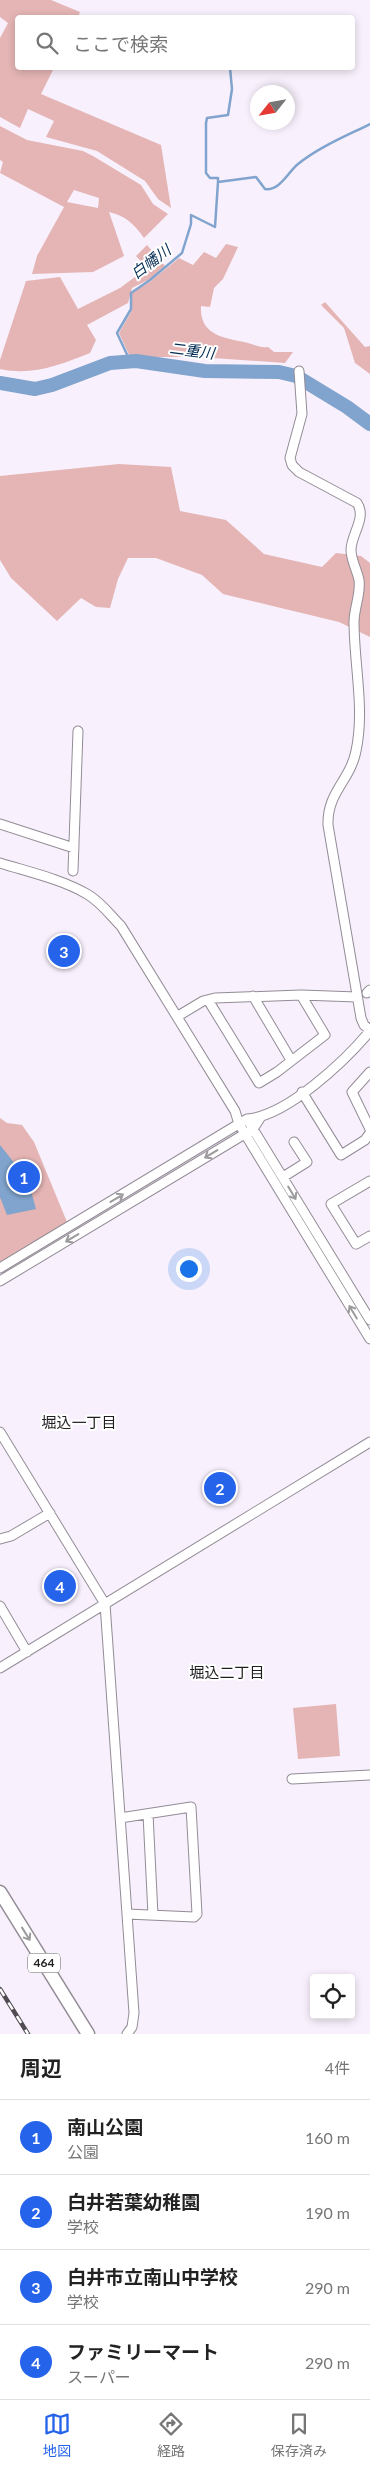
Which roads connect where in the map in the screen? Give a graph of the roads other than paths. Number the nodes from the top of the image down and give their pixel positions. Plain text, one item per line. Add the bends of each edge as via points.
1 (299, 370) dead end
2 (78, 731) dead end
3 (0, 824) edge
4 (74, 848) junction
5 (0, 863) edge
6 (73, 871) dead end
7 (301, 995) junction
8 (253, 996) junction
9 (357, 998) junction
10 (208, 1000) junction
11 (178, 1016) junction
12 (370, 1031) edge
13 (291, 1060) junction
14 (370, 1072) edge
15 (302, 1092) junction
16 (235, 1111) junction
17 (260, 1118) junction
18 (247, 1119) junction
19 (239, 1124) junction
20 (253, 1129) junction
21 (370, 1133) edge
22 (245, 1134) junction
23 (294, 1142) dead end
24 (283, 1177) junction
25 (370, 1181) edge
26 (370, 1236) edge
27 (0, 1268) edge
28 (0, 1281) edge
29 (370, 1320) edge
30 (370, 1339) edge
31 (0, 1432) edge
32 (370, 1442) edge
33 (50, 1513) junction
34 (0, 1539) edge
35 (105, 1604) junction
36 (0, 1606) edge
37 (27, 1652) junction
38 (0, 1668) edge
39 (370, 1775) edge
40 (292, 1780) dead end
41 (148, 1814) junction
42 (120, 1818) junction
43 (0, 1892) edge
44 (127, 1914) junction
45 (153, 1915) junction
46 (88, 2034) edge
47 (127, 2034) edge

1 - 9 street via 302,414 290,458 292,465 299,472 358,503 361,514 351,550 359,580 354,621 358,741 351,767 330,802 328,812
2 - 4 street
3 - 4 street
4 - 6 street
5 - 11 street via 72,886 102,905 121,926
7 - 8 street
7 - 9 street
7 - 13 street via 325,1035
8 - 10 street
8 - 13 street
9 - 12 street via 364,1025
10 - 11 street
10 - 13 street via 258,1083
11 - 16 street
12 - 15 street via 332,1071
14 - 21 street via 352,1092
15 - 17 street
15 - 21 street via 341,1154
16 - 18 street
16 - 19 street
17 - 18 street
17 - 20 street
18 - 19 street
18 - 20 street
19 - 22 street
27 -> 19 street
20 - 22 street
20 - 24 street
22 -> 28 street
30 -> 22 street
23 - 24 street via 307,1162
24 -> 29 street
25 - 26 street via 331,1204 356,1244
31 - 33 street
32 - 35 street
33 - 34 street
33 - 35 street
35 - 37 street
35 - 42 street
36 - 37 street
37 - 38 street
39 - 40 street
41 - 42 street
41 - 45 street
41 - 45 street via 191,1807 197,1914 194,1917
42 - 44 street
43 -> 46 highway, 464
44 - 45 street
44 - 47 street via 134,2012 132,2027

